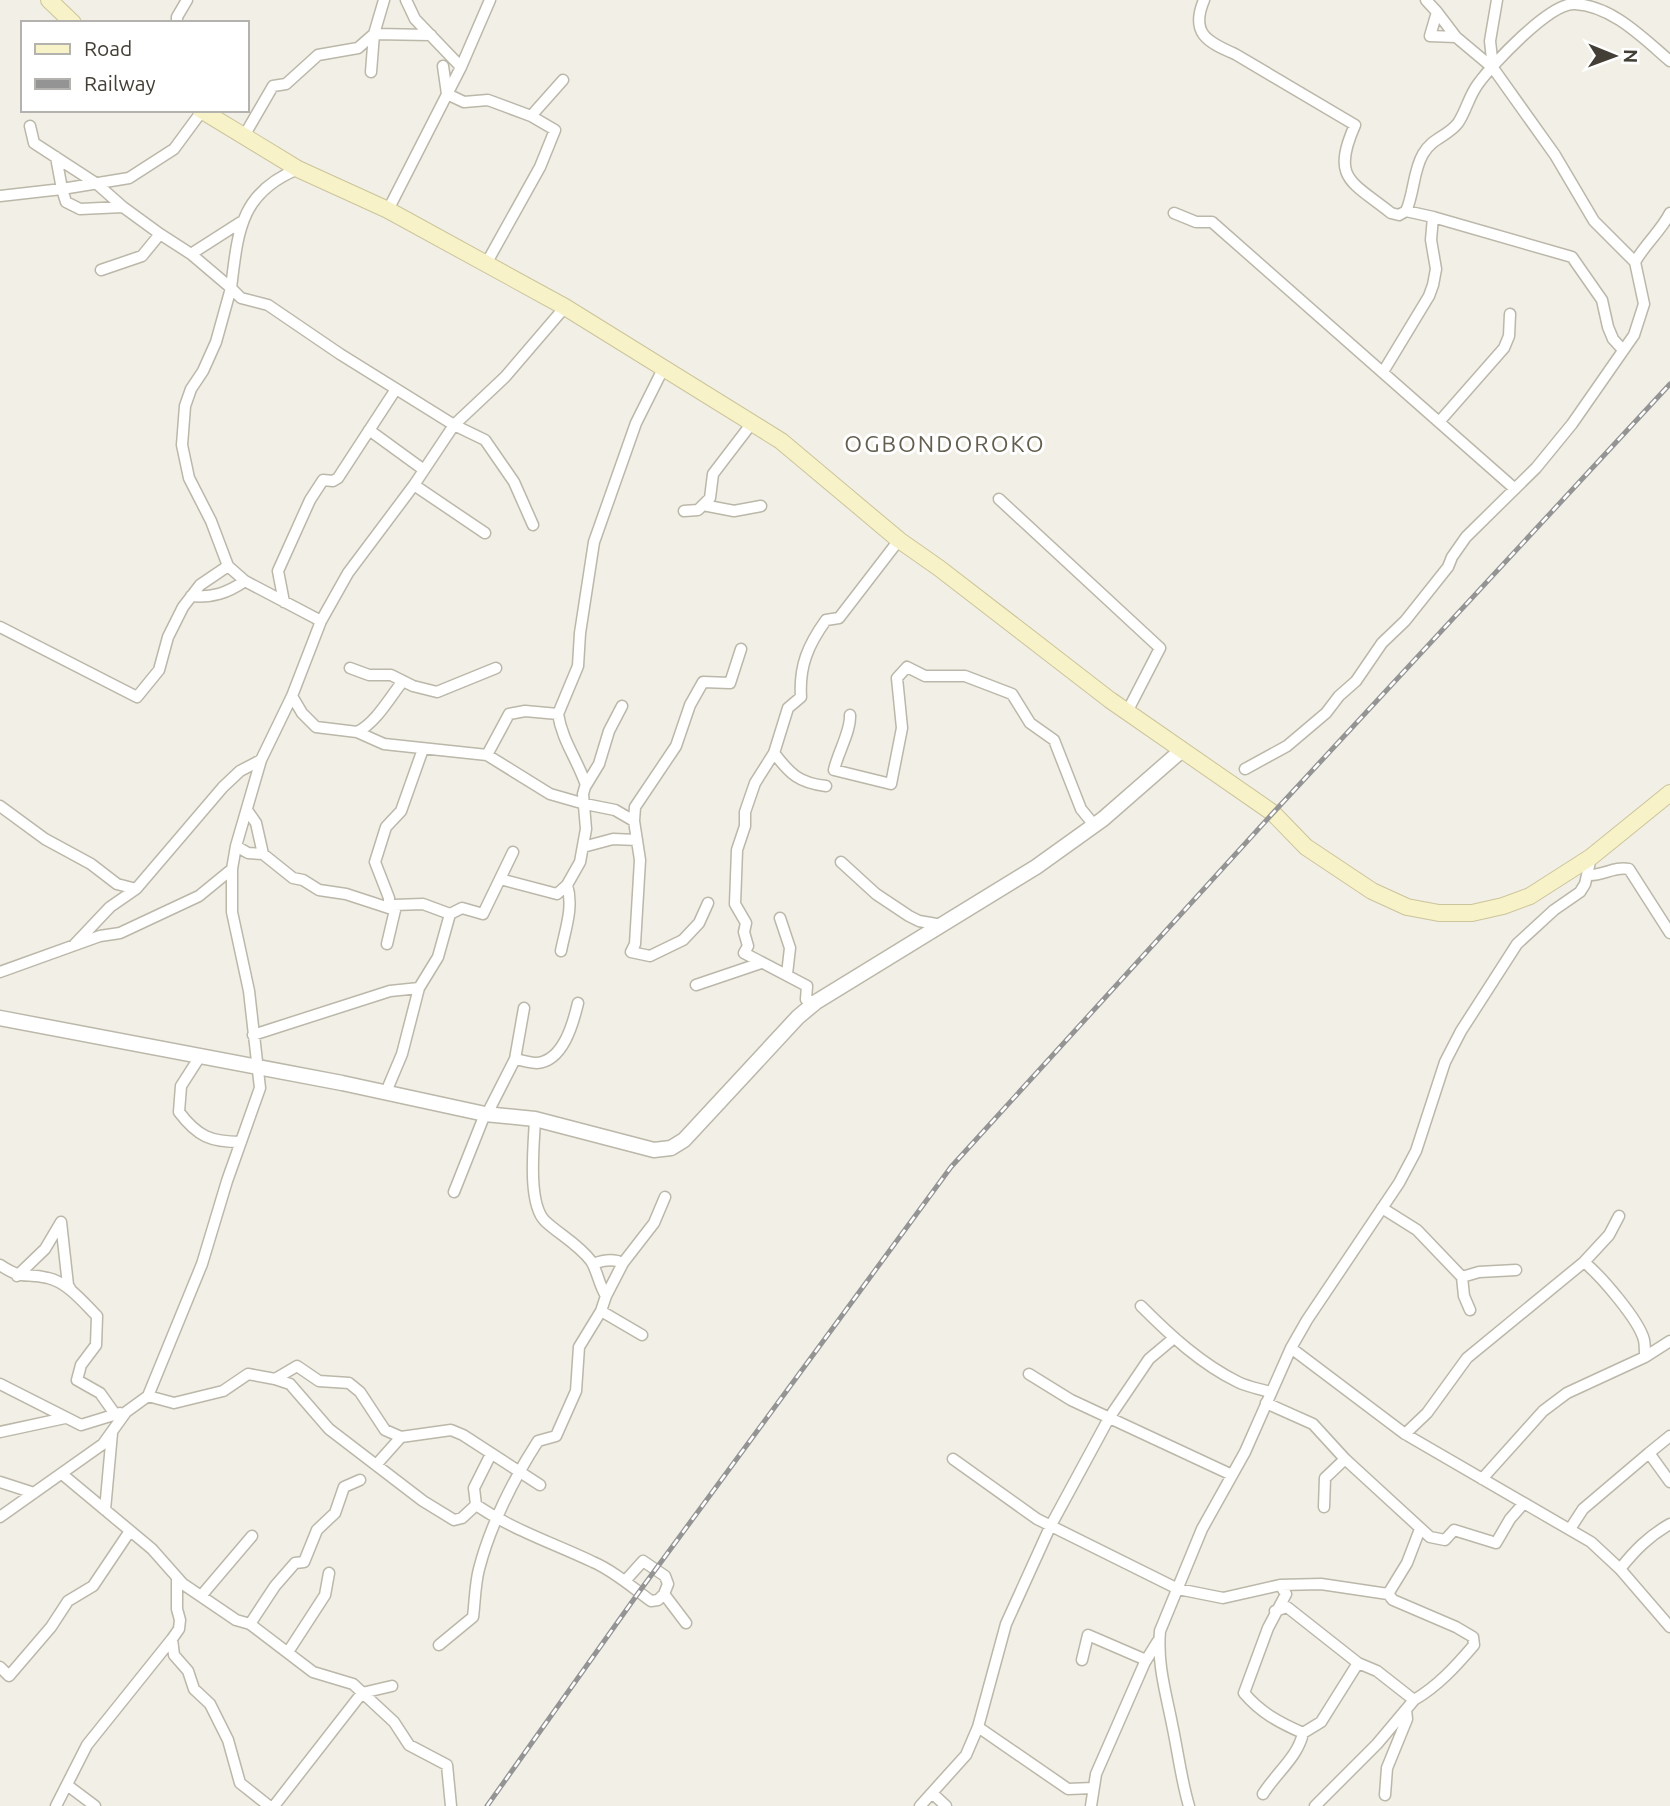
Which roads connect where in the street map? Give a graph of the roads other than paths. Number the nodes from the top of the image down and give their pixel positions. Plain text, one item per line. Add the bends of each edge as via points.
1 (49, 0) edge
2 (187, 0) edge
3 (384, 0) edge
4 (405, 0) edge
5 (491, 0) edge
6 (1204, 0) edge
7 (1426, 0) edge
8 (1497, 0) edge
9 (1603, 4) edge
10 (1437, 12) junction
11 (71, 21) edge
12 (177, 21) edge
13 (374, 34) junction
14 (431, 35) junction
15 (1456, 37) junction
16 (1670, 61) edge
17 (443, 65) dead end
18 (461, 67) junction
19 (1493, 68) junction
20 (371, 72) dead end
21 (563, 80) dead end
22 (447, 94) junction
23 (201, 112) edge
24 (204, 112) edge
25 (531, 116) junction
26 (30, 126) dead end
27 (244, 136) junction
28 (56, 157) junction
29 (298, 169) junction
30 (97, 184) junction
31 (62, 188) junction
32 (0, 196) edge
33 (123, 207) junction
34 (388, 210) junction
35 (1406, 211) junction
36 (1174, 213) dead end
37 (1670, 213) edge
38 (1433, 217) junction
39 (241, 222) junction
40 (160, 234) junction
41 (191, 254) junction
42 (1635, 262) junction
43 (485, 264) junction
44 (101, 270) dead end
45 (230, 288) junction
46 (565, 307) junction
47 (1510, 314) dead end
48 (1623, 350) junction
49 (664, 367) junction
50 (1383, 372) junction
51 (396, 388) junction
52 (1439, 422) junction
53 (752, 423) junction
54 (454, 425) junction
55 (369, 430) junction
56 (424, 470) junction
57 (414, 485) junction
58 (1516, 489) junction
59 (999, 499) dead end
60 (703, 505) junction
61 (761, 506) dead end
62 (684, 511) dead end
63 (533, 524) dead end
64 (485, 533) dead end
65 (899, 540) junction
66 (228, 566) junction
67 (245, 581) junction
68 (229, 592) junction
69 (191, 596) junction
70 (284, 602) junction
71 (321, 621) junction
72 (0, 627) edge
73 (741, 649) dead end
74 (350, 668) dead end
75 (496, 668) dead end
76 (402, 681) junction
77 (292, 696) junction
78 (622, 706) dead end
79 (1127, 712) junction
80 (558, 714) junction
81 (850, 715) dead end
82 (357, 732) junction
83 (424, 749) junction
84 (1182, 750) junction
85 (774, 753) junction
86 (486, 755) junction
87 (261, 760) junction
88 (1245, 769) dead end
89 (586, 785) junction
90 (826, 786) dead end
91 (1670, 793) edge
92 (585, 804) junction
93 (0, 806) edge
94 (247, 810) junction
95 (634, 821) junction
96 (1094, 825) junction
97 (637, 840) junction
98 (236, 846) junction
99 (583, 847) junction
100 (513, 852) dead end
101 (264, 854) junction
102 (1591, 858) junction
103 (841, 862) dead end
104 (232, 869) junction
105 (1588, 875) junction
106 (500, 878) junction
107 (567, 886) junction
108 (136, 889) junction
109 (708, 903) dead end
110 (392, 908) junction
111 (450, 914) junction
112 (780, 918) dead end
113 (942, 925) junction
114 (1670, 933) edge
115 (75, 944) junction
116 (387, 944) dead end
117 (561, 951) dead end
118 (761, 962) junction
119 (0, 972) edge
120 (787, 974) junction
121 (696, 985) dead end
122 (419, 988) junction
123 (816, 1002) junction
124 (578, 1003) dead end
125 (524, 1008) dead end
126 (0, 1018) edge
127 (253, 1035) junction
128 (199, 1058) junction
129 (515, 1059) junction
130 (257, 1069) junction
131 (386, 1092) junction
132 (486, 1114) junction
133 (535, 1119) junction
134 (242, 1142) junction
135 (454, 1192) dead end
136 (666, 1197) dead end
137 (1382, 1208) junction
138 (1619, 1216) dead end
139 (1584, 1262) junction
140 (623, 1263) junction
141 (593, 1264) junction
142 (0, 1265) edge
143 (1516, 1270) dead end
144 (17, 1276) junction
145 (1462, 1277) junction
146 (71, 1290) junction
147 (606, 1296) junction
148 (1141, 1306) dead end
149 (1470, 1310) dead end
150 (601, 1311) junction
151 (642, 1335) dead end
152 (1174, 1338) junction
153 (1670, 1340) edge
154 (1291, 1348) junction
155 (1645, 1357) junction
156 (1029, 1374) dead end
157 (275, 1379) junction
158 (0, 1384) edge
159 (148, 1396) junction
160 (1268, 1398) junction
161 (121, 1413) junction
162 (65, 1418) junction
163 (1109, 1418) junction
164 (112, 1430) junction
165 (0, 1432) edge
166 (1405, 1434) junction
167 (1670, 1436) edge
168 (401, 1437) junction
169 (1649, 1453) junction
170 (491, 1454) junction
171 (953, 1459) dead end
172 (1345, 1459) junction
173 (376, 1465) junction
174 (518, 1471) junction
175 (62, 1474) junction
176 (1232, 1475) junction
177 (1482, 1479) junction
178 (360, 1480) dead end
179 (0, 1482) edge
180 (1670, 1482) edge
181 (540, 1485) dead end
182 (34, 1493) junction
183 (1524, 1503) junction
184 (477, 1504) junction
185 (1324, 1507) dead end
186 (105, 1510) junction
187 (0, 1517) edge
188 (498, 1520) junction
189 (1670, 1524) edge
190 (1051, 1525) junction
191 (1420, 1529) junction
192 (1570, 1529) junction
193 (130, 1531) junction
194 (252, 1536) dead end
195 (1620, 1569) junction
196 (329, 1573) dead end
197 (177, 1578) junction
198 (625, 1581) junction
199 (1280, 1585) junction
200 (1178, 1589) junction
201 (664, 1594) junction
202 (1388, 1594) junction
203 (201, 1596) junction
204 (1275, 1611) junction
205 (686, 1623) dead end
206 (250, 1624) junction
207 (1670, 1627) edge
208 (172, 1639) junction
209 (1159, 1639) junction
210 (439, 1645) dead end
211 (288, 1653) junction
212 (1082, 1660) dead end
213 (1146, 1660) junction
214 (1358, 1663) junction
215 (0, 1667) edge
216 (4, 1678) edge
217 (392, 1686) dead end
218 (362, 1693) junction
219 (1414, 1700) junction
220 (1406, 1710) junction
221 (978, 1727) junction
222 (1303, 1733) junction
223 (67, 1785) junction
224 (1093, 1788) junction
225 (932, 1793) junction
226 (1263, 1794) dead end
227 (1385, 1796) dead end
228 (55, 1806) edge
229 (95, 1806) edge
230 (271, 1806) edge
231 (451, 1806) edge
232 (920, 1806) edge
233 (946, 1806) edge
234 (1091, 1806) edge
235 (1189, 1806) edge
236 (1315, 1806) edge

1 - 11 main road
2 - 12 street
3 - 13 street
4 - 14 street
5 - 18 street
6 - 35 street via 1198,18 1200,31 1214,44 1355,125 1344,149 1344,169 1391,213
7 - 10 street
8 - 19 street via 1490,41
9 - 16 street
9 - 19 street via 1571,3 1545,17
10 - 15 street
10 - 15 street via 1430,36
13 - 14 street
13 - 20 street
13 - 27 street via 358,48 318,55 286,85 272,86
14 - 18 street
15 - 19 street
17 - 22 street
18 - 22 street
19 - 35 street via 1478,83 1459,121 1432,141 1421,157
19 - 42 street via 1555,155 1594,221
21 - 25 street
22 - 25 street via 464,103 488,100
22 - 34 street
23 - 30 street via 174,149 129,178
24 - 27 main road
25 - 43 street via 555,130 540,167
26 - 28 street via 34,143
27 - 29 main road
28 - 30 street
28 - 31 street
29 - 34 main road
29 - 39 street via 263,189
30 - 31 street
30 - 33 street
31 - 32 street
31 - 33 street via 66,202 80,209
33 - 40 street
34 - 43 main road
35 - 38 street
36 - 50 street via 1196,222 1212,222
37 - 42 street
38 - 48 street via 1572,257 1602,300 1608,327
38 - 50 street via 1433,285
39 - 41 street
39 - 45 street
40 - 41 street
40 - 44 street via 142,256
41 - 45 street
42 - 48 street via 1644,304 1634,335
43 - 46 main road
45 - 51 street via 241,298 268,305
45 - 66 street via 216,342 191,389 182,426 189,478
46 - 49 main road
46 - 54 street via 505,377
47 - 52 street via 1504,348
48 - 58 street via 1572,424
49 - 53 main road
49 - 80 street via 636,423 594,542 578,666
50 - 52 street
51 - 54 street
51 - 55 street
52 - 58 street
53 - 60 street via 713,474 710,498
53 - 65 main road
54 - 56 street
54 - 63 street via 485,440 514,482
55 - 56 street
55 - 70 street via 338,478 323,480 310,500 278,571
56 - 57 street
57 - 64 street
57 - 71 street via 348,573
58 - 88 street via 1466,537 1435,584 1326,713 1287,746
59 - 79 street via 1160,648
60 - 61 street via 734,511
60 - 62 street
65 - 79 main road
65 - 85 street via 839,618 826,620 815,635 803,664 801,697 788,708
66 - 67 street
66 - 68 street
66 - 69 street
67 - 68 street
67 - 70 street
68 - 69 street
69 - 72 street via 168,637 159,670 137,697
70 - 71 street
71 - 77 street
73 - 95 street via 730,683 703,682 676,746 635,807
74 - 76 street
75 - 76 street via 437,692
76 - 82 street
77 - 82 street via 317,727
77 - 87 street
78 - 89 street
79 - 84 main road
80 - 86 street via 509,714
80 - 89 street via 562,735
81 - 96 street via 851,725 834,770 891,784 902,728 897,678 906,667 925,676 965,676 1012,694 1030,723 1054,740 1081,809
82 - 83 street via 384,744
83 - 86 street
83 - 110 street via 401,811 386,827 375,862
84 - 96 street
84 - 102 main road via 1273,813 1306,848 1371,891 1407,907 1472,913 1503,906 1530,896
85 - 90 street via 789,772 807,784
85 - 118 street via 755,783 737,850 735,904 746,923 748,946 744,953
86 - 92 street via 550,794
87 - 94 street
87 - 108 street via 223,787
89 - 92 street
91 - 102 main road
92 - 95 street via 615,810
92 - 99 street
93 - 108 street via 117,884
94 - 98 street
94 - 101 street via 256,823
95 - 97 street
96 - 113 street
97 - 99 street via 613,839
97 - 109 street via 640,860 631,952 650,956 683,940 699,923
98 - 101 street
98 - 104 street
99 - 107 street
100 - 106 street
101 - 110 street via 293,878 319,890
102 - 105 street
103 - 113 street via 909,916
104 - 115 street via 199,896 167,912 120,933
104 - 127 street via 232,912
105 - 114 street via 1629,869
105 - 137 street via 1580,892 1517,944 1461,1031 1445,1062 1416,1150
106 - 107 street via 557,894
106 - 111 street via 483,914 462,908
107 - 117 street via 569,915
108 - 115 street via 110,907
110 - 111 street via 423,904
110 - 116 street
111 - 122 street via 438,957
112 - 120 street via 790,948
113 - 123 street
115 - 119 street
118 - 120 street
118 - 121 street
120 - 123 street via 807,986 806,999
122 - 127 street via 390,991
122 - 131 street via 402,1054
123 - 133 street via 708,1116 671,1148 654,1150
124 - 129 street via 570,1034 556,1054 538,1063
125 - 129 street
126 - 128 street
127 - 130 street
128 - 130 street
128 - 134 street via 181,1086 179,1112 190,1126 216,1142
129 - 132 street
130 - 131 street
130 - 134 street via 259,1096
131 - 132 street
132 - 133 street
132 - 135 street
133 - 141 street via 532,1180 543,1219
134 - 159 street via 202,1264
136 - 140 street via 654,1223
137 - 145 street via 1417,1230
137 - 154 street
138 - 139 street via 1609,1235
139 - 155 street via 1620,1300 1644,1339
139 - 166 street via 1467,1358 1427,1413
140 - 141 street via 603,1260
140 - 147 street
141 - 147 street
142 - 144 street
143 - 145 street
144 - 146 street via 50,1278
144 - 146 street via 45,1250 61,1222
145 - 149 street
146 - 161 street via 97,1316 96,1345 81,1365 77,1380
147 - 150 street
148 - 152 street
150 - 151 street
150 - 174 street via 579,1348 576,1391 556,1436 538,1441
152 - 160 street
152 - 163 street via 1149,1359
153 - 155 street
154 - 160 street
154 - 166 street
155 - 177 street via 1567,1393 1543,1411
156 - 163 street
157 - 159 street via 248,1374 223,1391 174,1403
157 - 168 street via 297,1366 319,1381 349,1382 385,1430
157 - 173 street via 290,1384 329,1429
158 - 162 street
159 - 161 street
160 - 172 street via 1313,1424
160 - 176 street
161 - 162 street via 81,1424
161 - 164 street
162 - 165 street
163 - 176 street
163 - 190 street
164 - 175 street via 103,1444
164 - 186 street
166 - 177 street
167 - 169 street
168 - 170 street via 451,1430
168 - 173 street
169 - 180 street
169 - 192 street via 1583,1509
170 - 174 street
170 - 184 street via 474,1488
171 - 190 street
172 - 185 street via 1325,1478
172 - 191 street
173 - 184 street via 454,1520
174 - 181 street
174 - 188 street
175 - 182 street
175 - 186 street
176 - 200 street via 1202,1529
177 - 183 street
178 - 206 street via 344,1487 335,1513 317,1530 304,1562 295,1563
179 - 182 street
182 - 187 street
183 - 191 street via 1496,1543 1454,1530 1445,1540 1430,1538
183 - 192 street
184 - 188 street
186 - 193 street
188 - 198 street via 595,1562
188 - 210 street via 478,1569 473,1617
189 - 195 street via 1640,1545
190 - 200 street
190 - 221 street via 1006,1624
191 - 202 street
192 - 195 street
193 - 197 street
193 - 216 street via 93,1586 68,1601 51,1628
194 - 203 street
195 - 207 street
196 - 211 street via 325,1595
197 - 203 street
197 - 208 street via 180,1620
198 - 201 street via 651,1601
198 - 201 street via 643,1561 665,1576
199 - 200 street via 1223,1598
199 - 202 street via 1321,1584
199 - 204 street via 1286,1594
200 - 209 street
201 - 205 street
202 - 219 street via 1473,1637 1474,1645 1456,1666
203 - 206 street
204 - 214 street via 1287,1607
204 - 222 street via 1244,1693 1275,1720
206 - 211 street
208 - 223 street via 87,1745
208 - 230 street via 174,1655 188,1671 194,1689 210,1704 228,1740 240,1783
209 - 213 street
209 - 235 street via 1159,1666
211 - 218 street via 313,1672 353,1684
212 - 213 street via 1088,1635
213 - 224 street
214 - 219 street via 1377,1671
214 - 222 street via 1321,1721
215 - 216 street
217 - 218 street
218 - 230 street
218 - 231 street via 394,1722 409,1745 447,1765
219 - 220 street
220 - 227 street via 1407,1719 1387,1768
220 - 236 street
221 - 224 street via 1068,1789
221 - 225 street via 966,1755
222 - 226 street via 1300,1747
223 - 228 street
223 - 229 street
224 - 234 street
225 - 232 street
225 - 233 street

